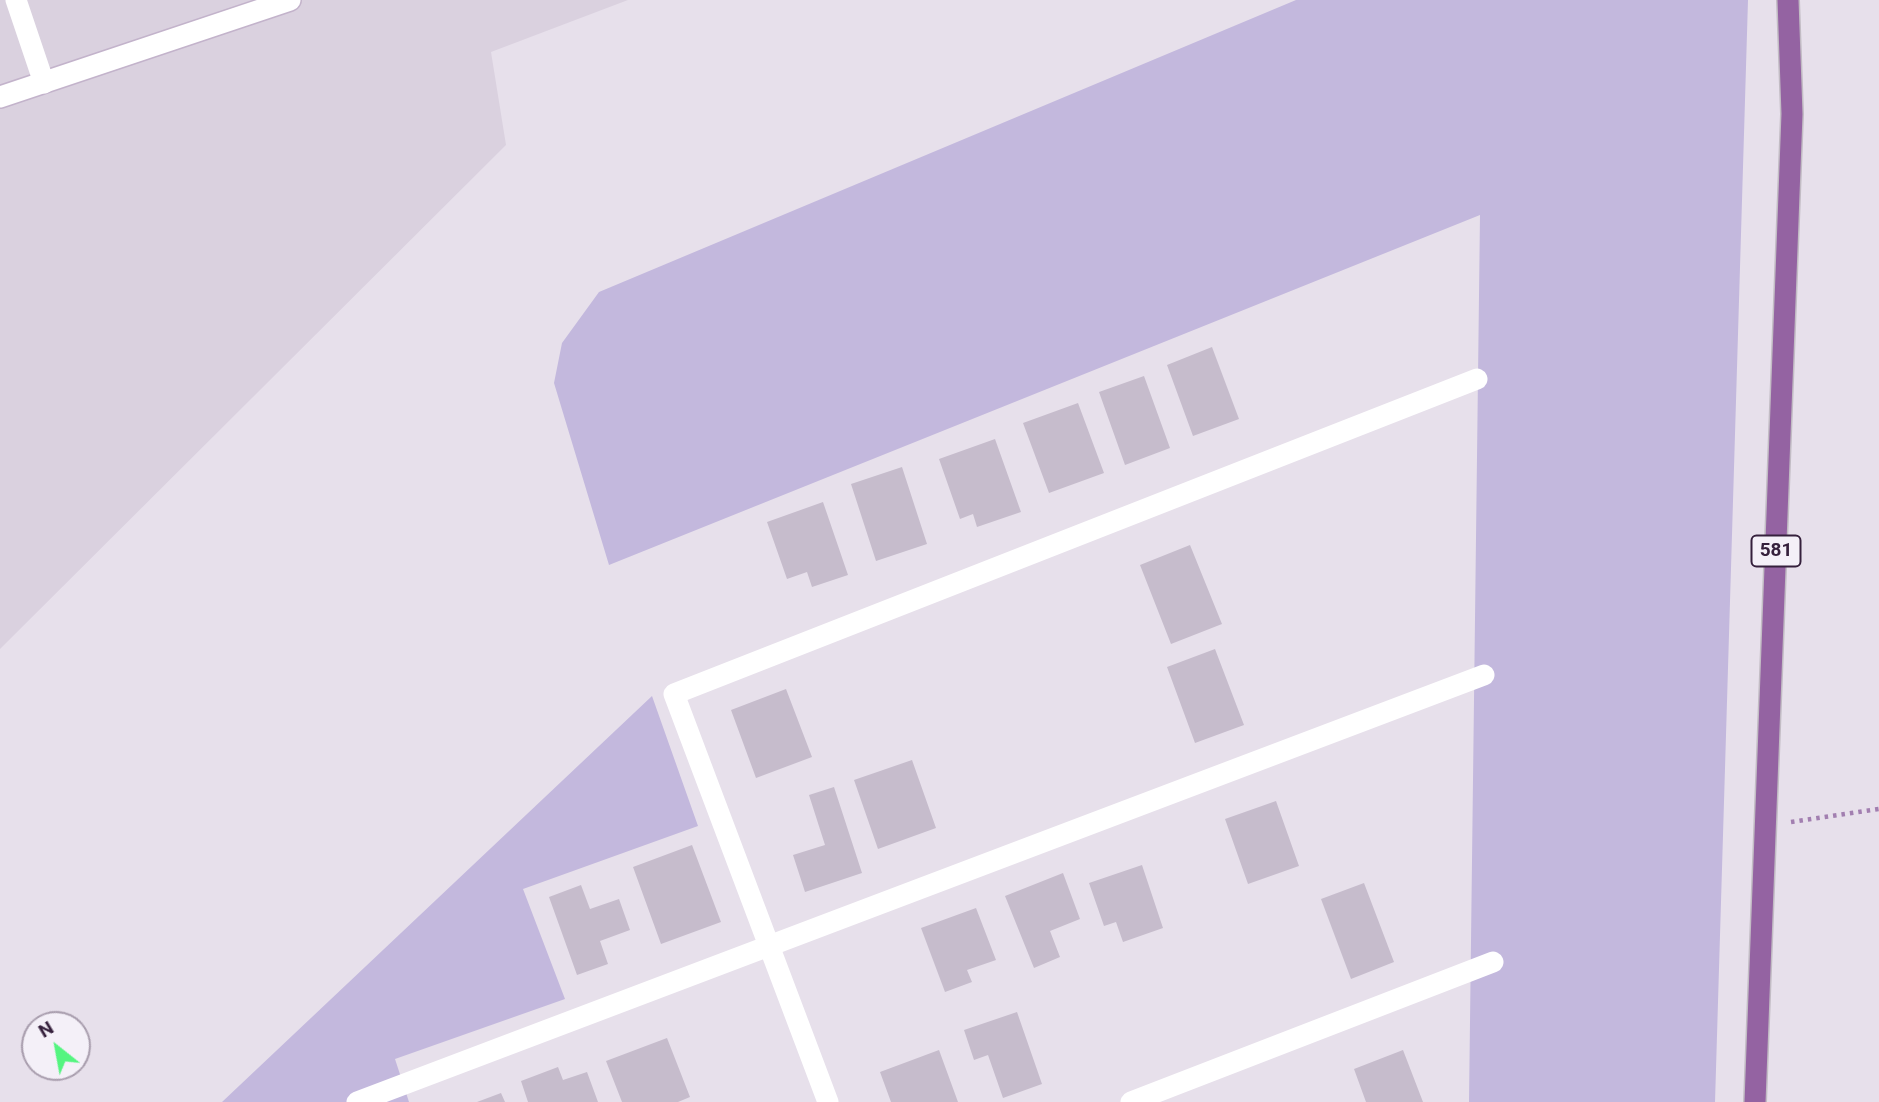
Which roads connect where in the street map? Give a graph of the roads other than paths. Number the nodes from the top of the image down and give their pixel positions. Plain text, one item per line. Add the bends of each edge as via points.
1 (16, 0) edge
2 (290, 0) edge
3 (1788, 0) edge
4 (44, 83) junction
5 (0, 97) edge
6 (1477, 379) dead end
7 (1484, 675) dead end
8 (769, 946) junction
9 (1493, 962) dead end
10 (357, 1102) edge
11 (828, 1102) edge
12 (1131, 1102) edge
13 (1755, 1102) edge

1 - 4 street
2 - 4 street
3 - 13 main road, 581 via 1792,128
4 - 5 street
6 - 8 street via 674,694
7 - 8 street
8 - 10 street
8 - 11 street
9 - 12 street

